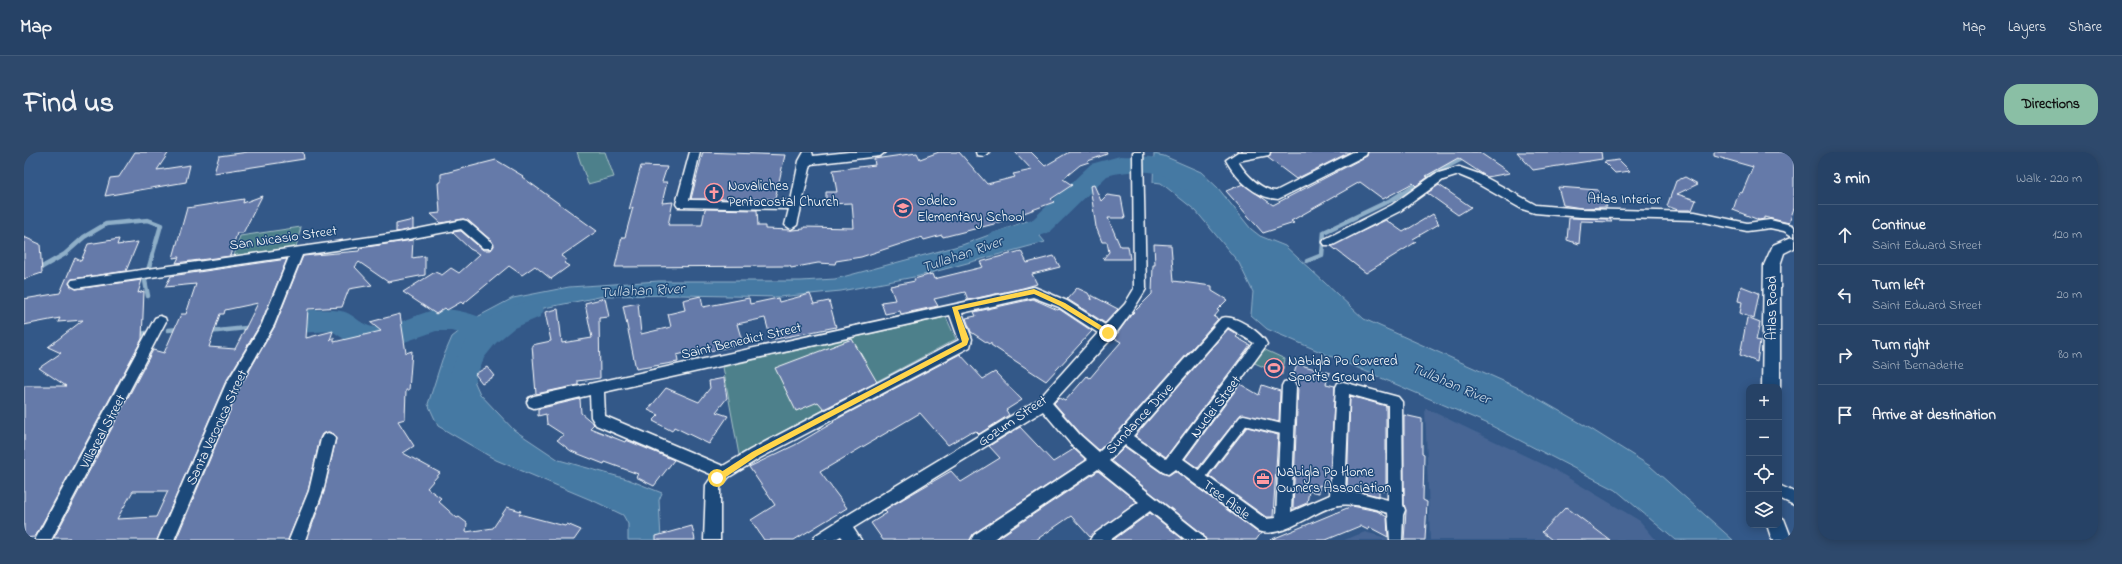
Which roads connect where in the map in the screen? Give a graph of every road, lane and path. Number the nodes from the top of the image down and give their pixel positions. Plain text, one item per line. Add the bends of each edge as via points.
1 (695, 152) edge
2 (880, 152) edge
3 (981, 152) edge
4 (984, 152) edge
5 (1265, 152) edge
6 (1362, 152) edge
7 (1138, 153) edge
8 (807, 156) edge
9 (795, 205) junction
10 (791, 225) dead end
11 (1794, 233) edge
12 (1329, 242) dead end
13 (1794, 242) edge
14 (487, 245) dead end
15 (298, 250) junction
16 (76, 283) dead end
17 (954, 309) junction
18 (160, 321) dead end
19 (1226, 321) joint
20 (1108, 333) junction
21 (1771, 384) edge
22 (1289, 386) dead end
23 (597, 389) junction
24 (534, 402) dead end
25 (1044, 403) junction
26 (1286, 430) junction
27 (1124, 437) junction
28 (328, 439) dead end
29 (1099, 461) junction
30 (1171, 464) junction
31 (724, 473) junction
32 (1200, 478) junction
33 (1781, 492) edge
34 (1337, 499) junction
35 (1794, 499) edge
36 (1150, 503) junction
37 (1398, 510) junction
38 (1282, 522) junction
39 (843, 526) junction
40 (1778, 528) edge
41 (999, 535) edge
42 (1396, 537) dead end
43 (44, 540) edge
44 (166, 540) edge
45 (297, 540) edge
46 (712, 540) edge
47 (821, 540) edge
48 (853, 540) edge
49 (979, 540) edge
50 (1098, 540) edge
51 (1197, 540) edge
52 (1782, 540) edge

1 - 9 street via 682,204
2 - 8 street
3 - 4 street
5 - 6 street via 1238,156 1232,160 1264,194 1271,196 1278,195
7 - 20 street, Gozum Street via 1140,289
8 - 9 street
9 - 10 street
11 - 12 street, Atlas Interior via 1788,228 1770,224 1747,227 1695,216 1535,209 1475,176 1459,171 1439,177 1396,208
13 - 21 street, Atlas Road via 1781,246 1775,252 1772,265
14 - 15 street, San Nicasio Street via 463,224
15 - 16 street, San Nicasio Street
15 - 44 street, Santa Veronica Street via 268,325 233,384
17 - 20 street, Saint Benedict Street via 1034,292 1063,304
17 - 23 street, Saint Benedict Street
17 - 31 street via 966,339 965,343 755,454
18 - 43 street, Villareal Street
19 - 27 street, Sundance Drive
19 - 30 street, Nuclei Street via 1261,344
20 - 25 street, Gozum Street
22 - 26 street
23 - 24 street, Saint Benedict Street
23 - 31 street via 598,417 601,421
25 - 29 street via 1075,439
25 - 39 street, Gozum Street
26 - 32 street via 1244,420
26 - 38 street
27 - 29 street, Sundance Drive
27 - 30 street, Tree Aisle
28 - 45 street via 316,491
29 - 36 street
29 - 41 street, Sundance Drive
30 - 32 street, Tree Aisle
31 - 46 street via 713,485
32 - 38 street, Tree Aisle via 1263,526
33 - 35 street
34 - 37 street via 1352,499
34 - 37 street via 1343,387 1395,402
34 - 38 street, Tree Aisle
36 - 50 street
36 - 51 street
37 - 42 street
39 - 47 street, Gozum Street
39 - 48 street
40 - 52 street
41 - 49 street, Sundance Drive

